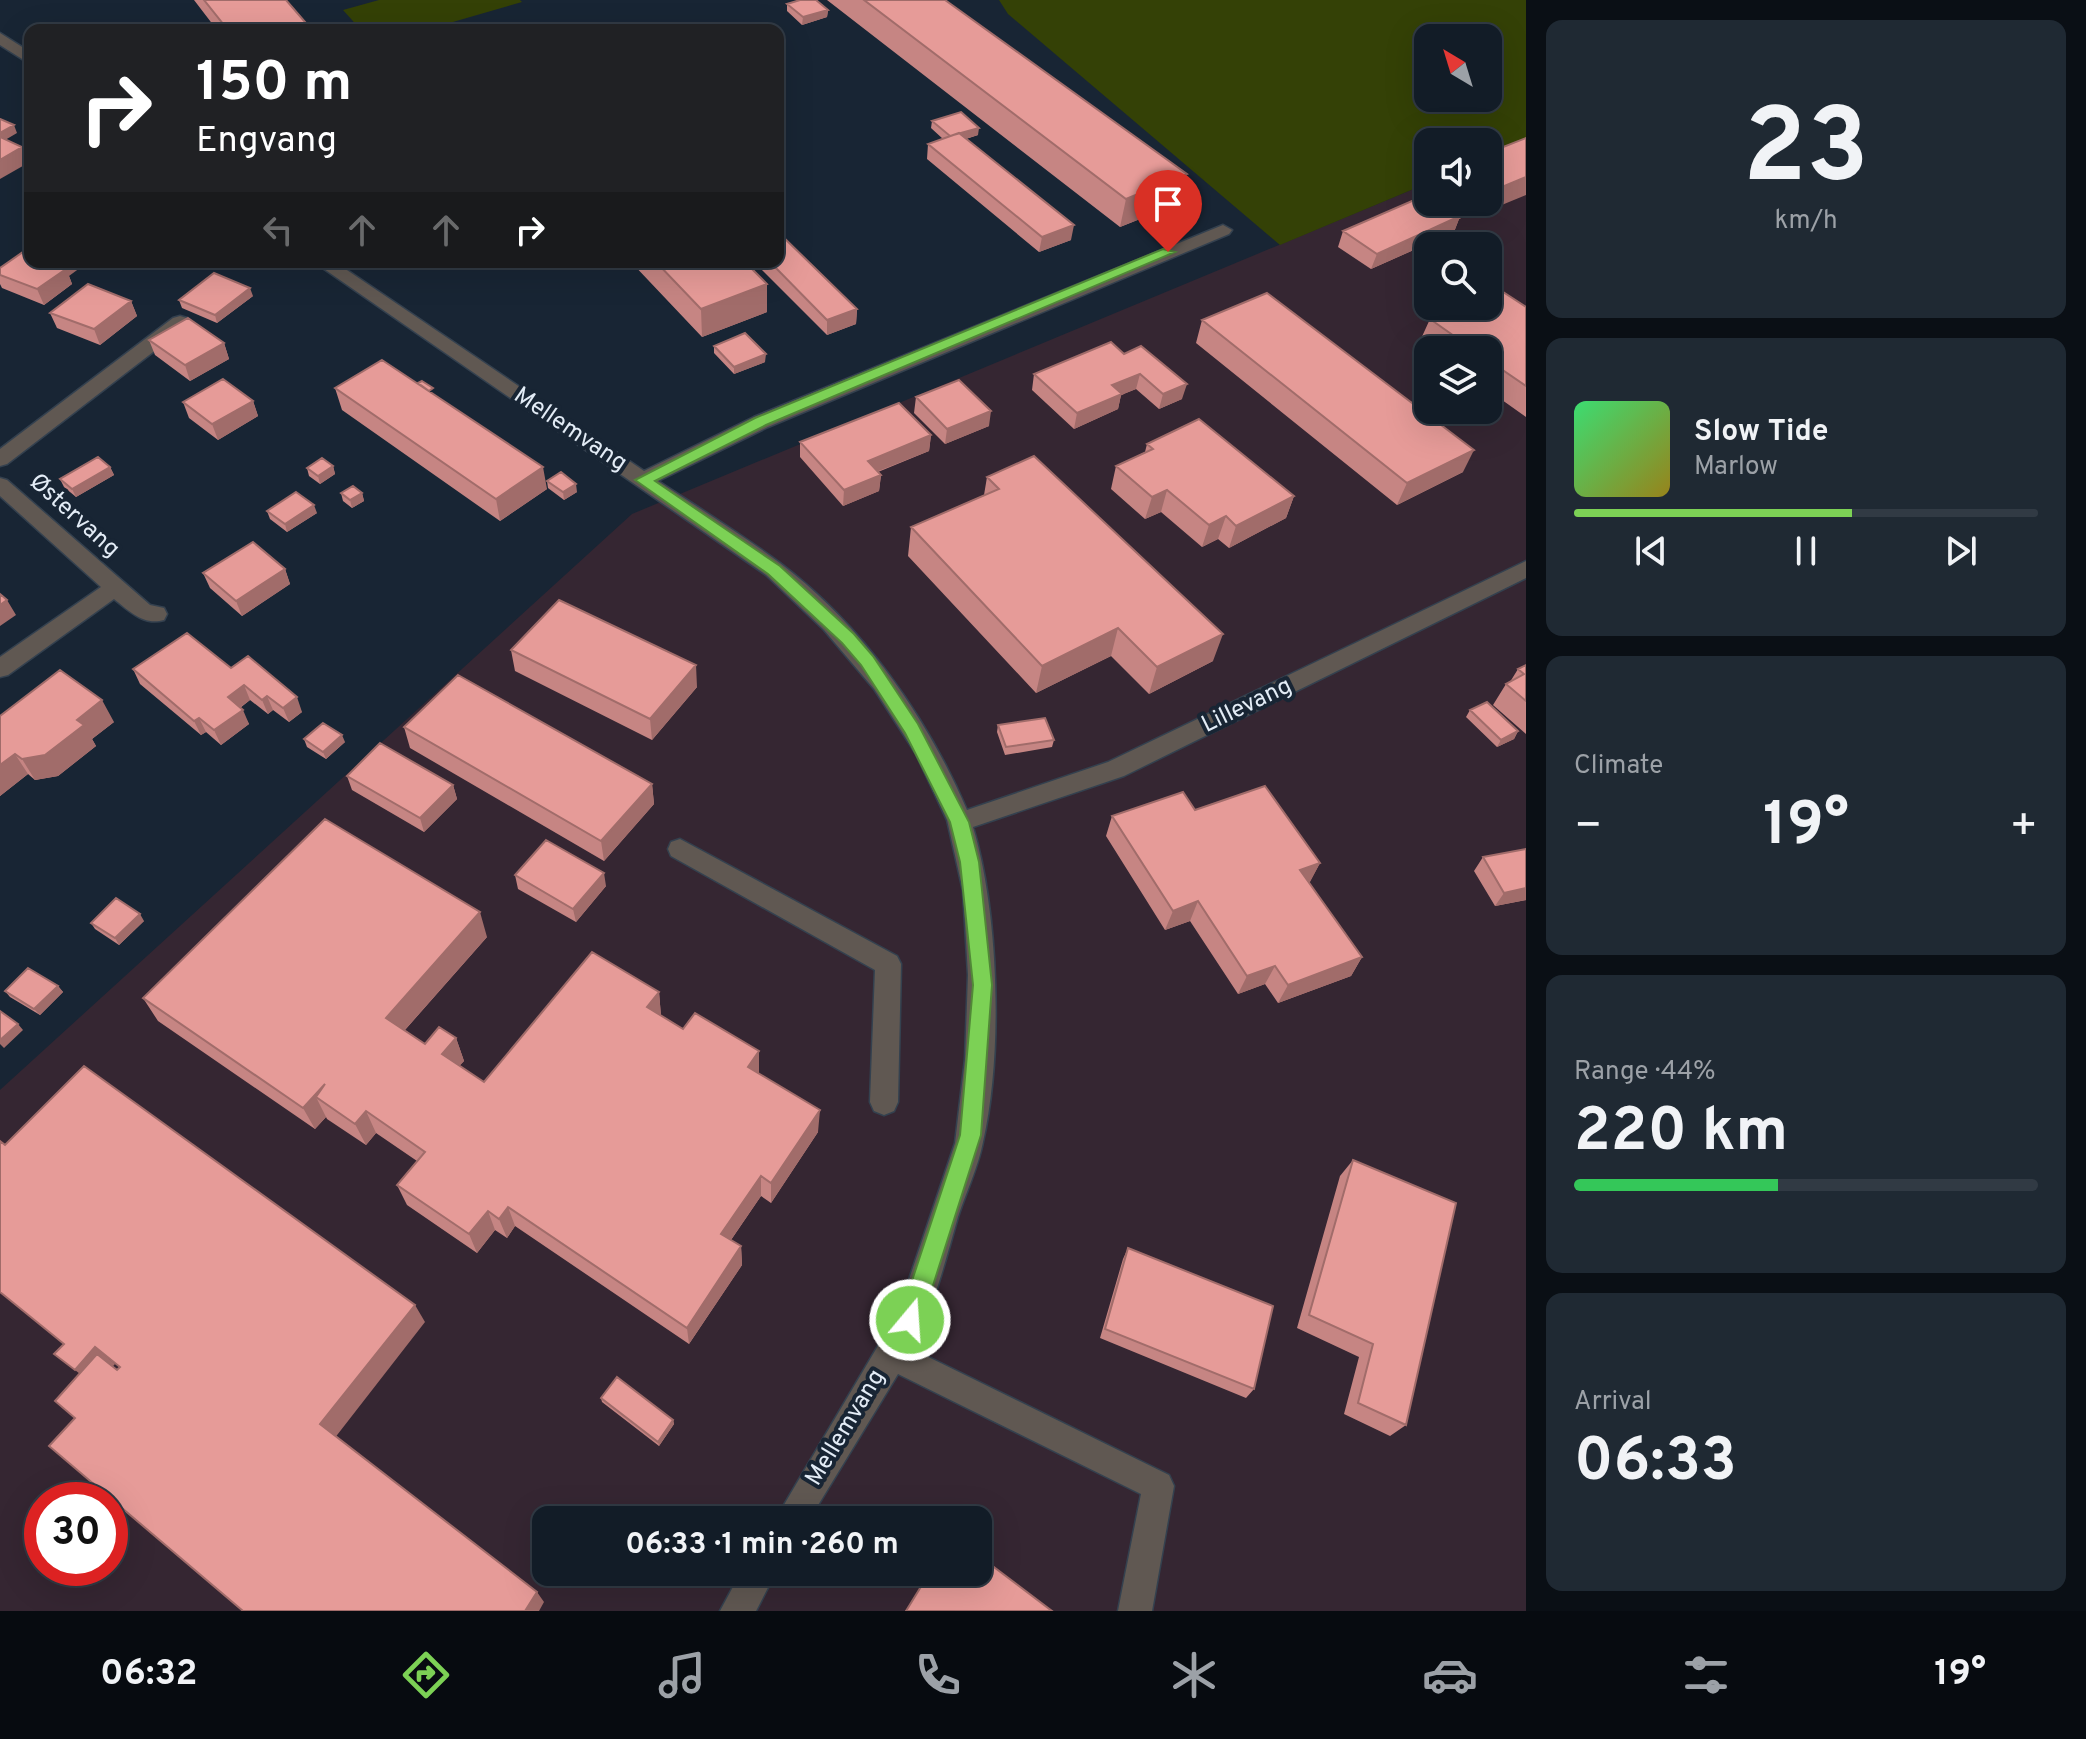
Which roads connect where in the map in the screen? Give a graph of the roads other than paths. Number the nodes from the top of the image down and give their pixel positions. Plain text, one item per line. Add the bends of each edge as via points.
1 (0, 38) edge
2 (24, 55) edge
3 (1223, 230) dead end
4 (332, 268) edge
5 (180, 322) edge
6 (0, 459) edge
7 (643, 480) junction
8 (0, 485) edge
9 (1526, 569) edge
10 (115, 588) junction
11 (156, 614) dead end
12 (0, 669) edge
13 (959, 822) junction
14 (680, 849) dead end
15 (884, 1102) dead end
16 (890, 1354) junction
17 (799, 1506) edge
18 (752, 1586) edge
19 (737, 1611) edge
20 (1135, 1611) edge

1 - 2 street
3 - 7 street via 761,422
4 - 7 street, Mellemvang
5 - 6 street, Østervang
7 - 13 street, Mellemvang via 774,570 848,639 912,729
8 - 10 street, Østervang
9 - 13 street, Lillevang via 1116,769
10 - 11 street via 143,611
10 - 12 street, Østervang
13 - 16 street, Mellemvang via 969,862 982,985 970,1135 910,1320
14 - 15 street via 888,964
16 - 17 street, Mellemvang
16 - 20 street via 1158,1486
18 - 19 street

